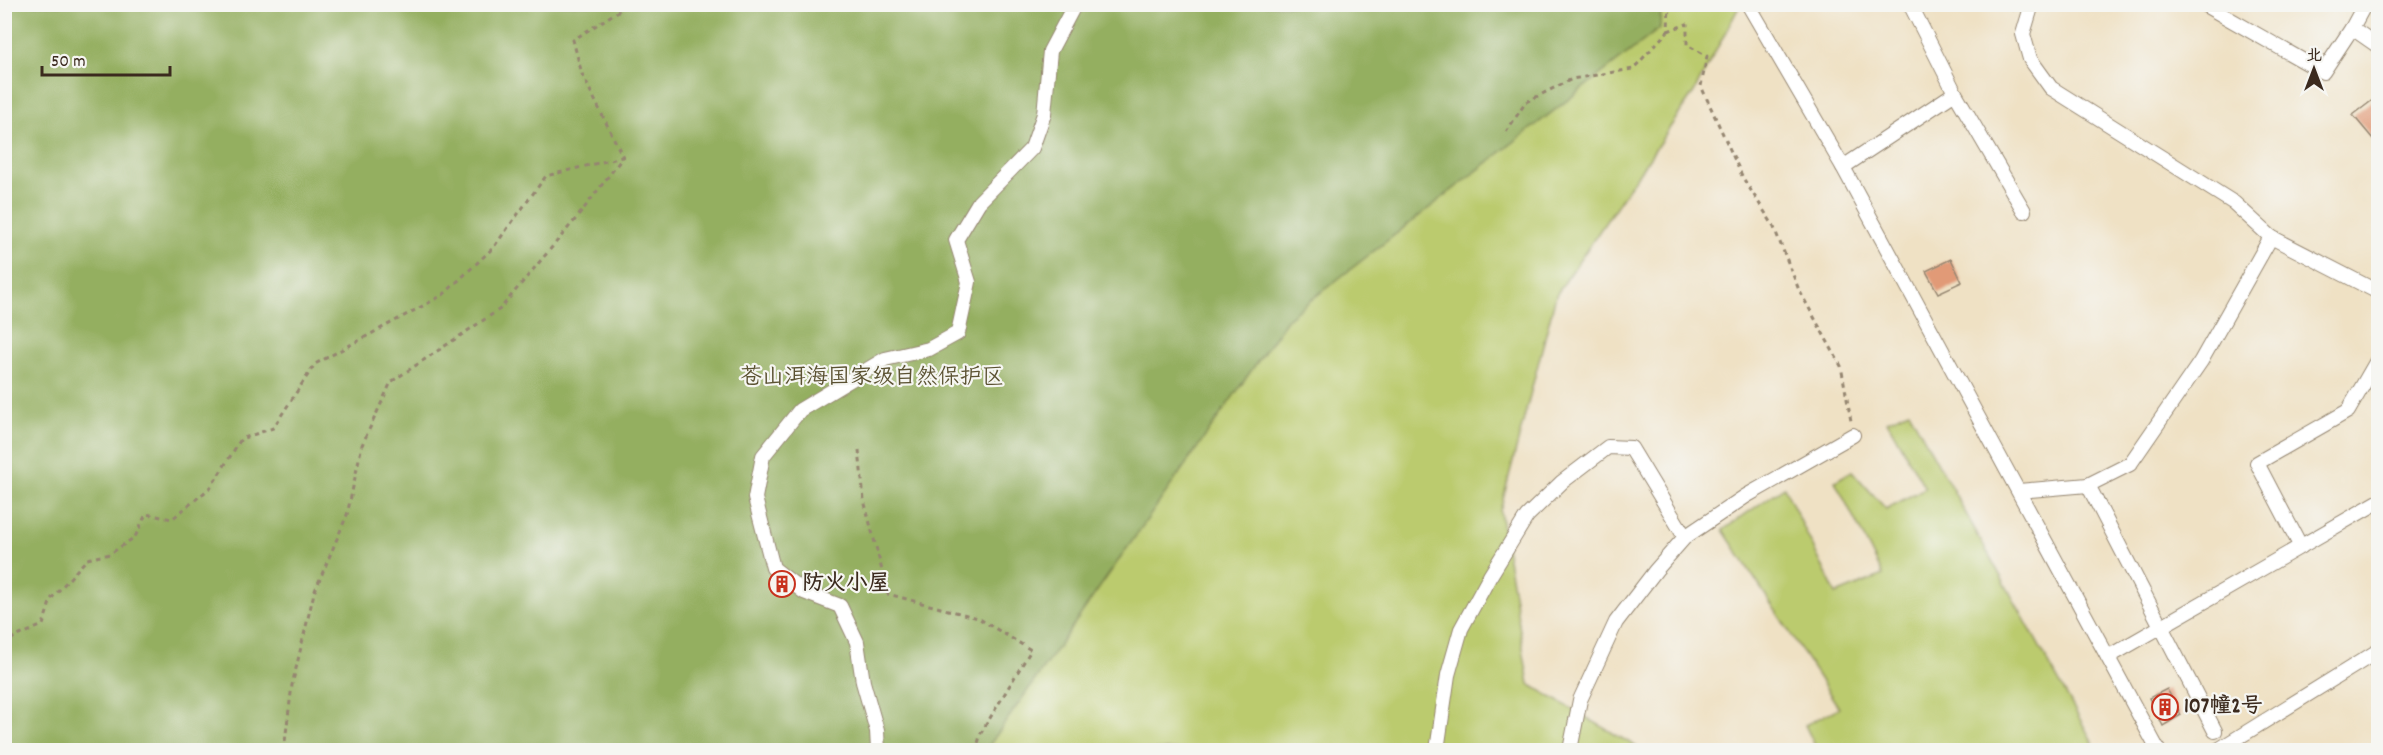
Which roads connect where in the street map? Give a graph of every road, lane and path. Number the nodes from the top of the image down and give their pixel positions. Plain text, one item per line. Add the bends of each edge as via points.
1 (624, 4) edge
2 (1075, 4) edge
3 (1669, 4) edge
4 (1748, 4) edge
5 (1911, 4) edge
6 (2032, 4) edge
7 (2202, 4) edge
8 (2365, 4) edge
9 (2352, 28) junction
10 (1668, 31) junction
11 (2379, 46) edge
12 (1955, 93) junction
13 (1506, 132) dead end
14 (623, 157) junction
15 (1843, 167) junction
16 (2024, 211) dead end
17 (2271, 237) junction
18 (2379, 292) edge
19 (2379, 359) edge
20 (1853, 435) joint
21 (859, 450) dead end
22 (2088, 485) junction
23 (2019, 491) junction
24 (2379, 502) edge
25 (1685, 537) junction
26 (2301, 547) junction
27 (2162, 626) junction
28 (4, 646) edge
29 (2379, 651) edge
30 (2108, 657) junction
31 (2215, 731) dead end
32 (284, 750) edge
33 (878, 750) edge
34 (976, 750) edge
35 (1437, 750) edge
36 (1570, 750) edge
37 (2158, 750) edge
38 (2218, 750) edge

1 - 14 path via 573,40 582,74
2 - 33 street via 1050,51 1044,114 1032,148 980,202 956,240 969,282 958,333 929,349 885,359 800,410 763,456 754,498 773,568 804,592 840,606 857,642
3 - 10 path
4 - 15 street
5 - 12 street
6 - 17 street via 2023,34 2030,60 2051,88 2234,203
7 - 9 street via 2323,72
8 - 9 street
9 - 11 street
10 - 13 path via 1633,69 1572,79 1526,102
10 - 20 path via 1687,24 1687,45 1707,56 1701,86 1743,178 1773,225 1799,290 1841,366
12 - 15 street
12 - 16 street
14 - 28 path via 546,176 493,248 443,295 315,364 273,428 241,439 211,487 172,519 146,514 135,537 110,554 87,558 51,600 43,625
14 - 32 path via 500,309 391,382 362,445 347,515 314,593 292,685
15 - 23 street
17 - 18 street
17 - 22 street via 2201,361 2130,464
19 - 26 street via 2348,411 2257,463
20 - 25 street via 1746,496
21 - 34 path via 864,500 888,594 978,618 1031,650 981,734
22 - 23 street
22 - 27 street
23 - 30 street
24 - 26 street
25 - 35 street via 1631,448 1608,447 1562,482 1527,516 1461,629 1448,675
25 - 36 street via 1616,622 1580,700
26 - 27 street
27 - 30 street
27 - 31 street
29 - 38 street
30 - 37 street

